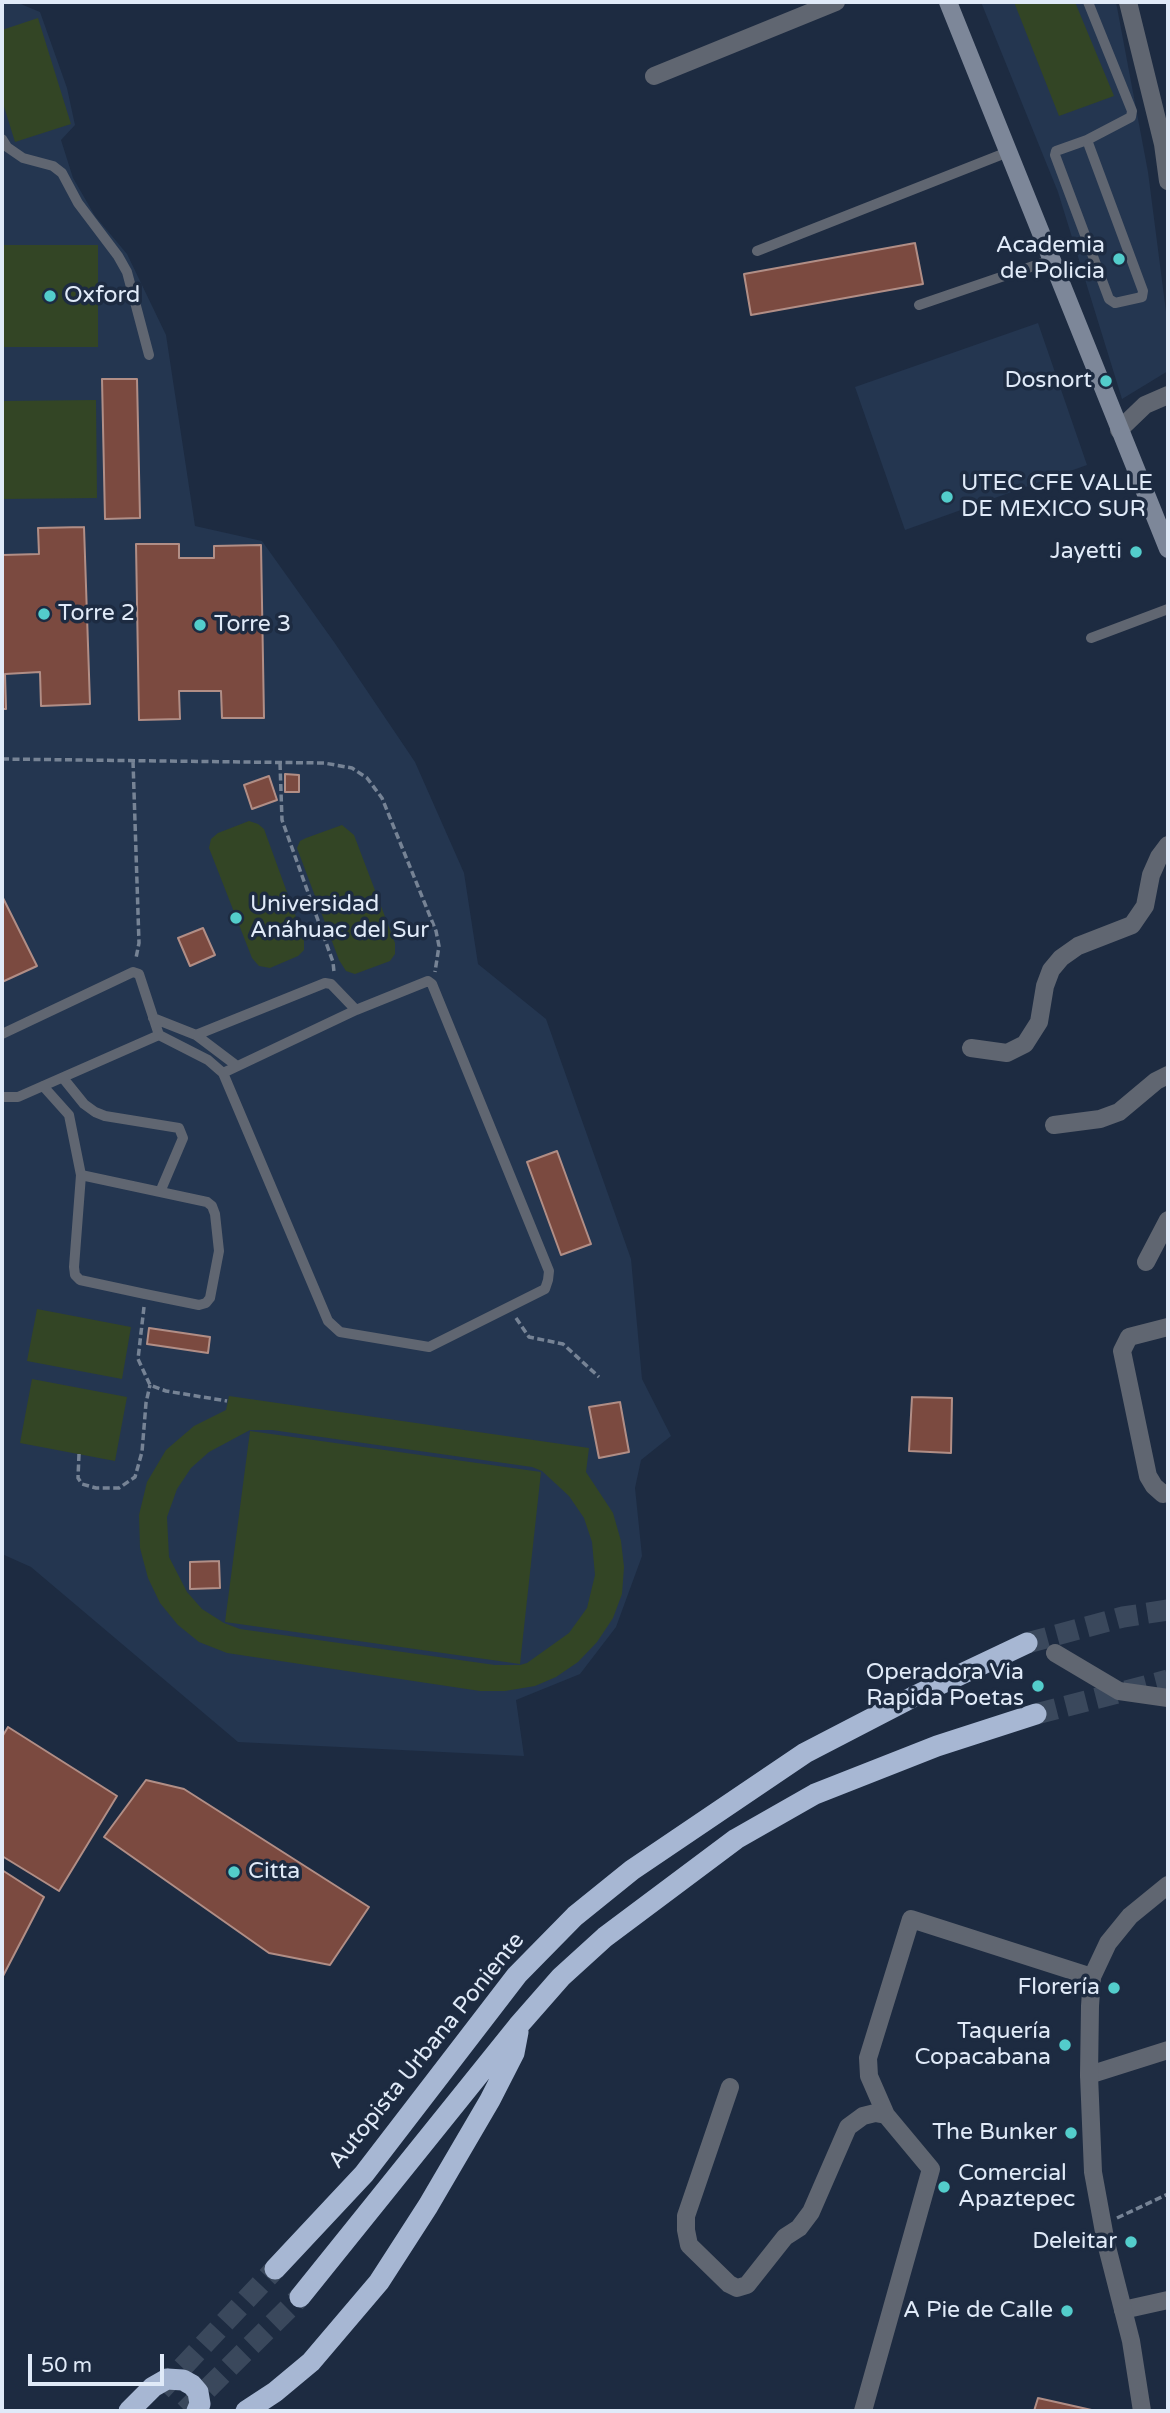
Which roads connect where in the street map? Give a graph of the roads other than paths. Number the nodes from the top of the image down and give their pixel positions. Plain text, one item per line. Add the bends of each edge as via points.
1 (836, 2) edge
2 (948, 2) edge
3 (1088, 2) edge
4 (1128, 2) edge
5 (654, 76) dead end
6 (2, 139) edge
7 (1087, 140) junction
8 (1008, 152) junction
9 (1168, 181) edge
10 (757, 251) dead end
11 (1051, 260) junction
12 (919, 305) dead end
13 (149, 355) dead end
14 (1168, 395) edge
15 (1119, 430) junction
16 (1168, 549) edge
17 (1168, 609) edge
18 (1091, 638) dead end
19 (1168, 845) edge
20 (356, 1010) junction
21 (151, 1012) junction
22 (2, 1034) edge
23 (159, 1035) junction
24 (195, 1035) junction
25 (971, 1048) dead end
26 (237, 1066) junction
27 (223, 1073) junction
28 (1168, 1075) edge
29 (63, 1077) junction
30 (43, 1086) junction
31 (2, 1097) edge
32 (1054, 1125) dead end
33 (81, 1175) junction
34 (160, 1192) junction
35 (1168, 1220) edge
36 (1146, 1262) dead end
37 (1168, 1327) edge
38 (1168, 1493) edge
39 (1027, 1643) tunnel mouth
40 (1055, 1653) dead end
41 (1168, 1698) edge
42 (1036, 1714) tunnel mouth
43 (1168, 1885) edge
44 (1092, 1978) junction
45 (518, 2026) junction
46 (1168, 2050) edge
47 (1089, 2076) junction
48 (730, 2087) dead end
49 (886, 2115) junction
50 (275, 2269) tunnel mouth
51 (300, 2297) tunnel mouth
52 (1168, 2300) edge
53 (1123, 2311) junction
54 (129, 2411) edge
55 (197, 2411) edge
56 (246, 2411) edge
57 (863, 2411) edge
58 (1142, 2411) edge

1 - 5 street
2 - 8 main road
3 - 7 lane via 1132,111 1128,121
4 - 9 street
6 - 13 lane via 23,158 62,173 127,271
7 - 7 lane via 1055,155 1109,299 1115,303 1142,297
8 - 10 lane
8 - 11 main road
11 - 12 lane
11 - 15 main road
14 - 15 street via 1145,405
15 - 16 main road
17 - 18 lane
19 - 25 street via 1158,857 1145,906 1132,925 1077,946 1051,970 1039,1022 1025,1044 1007,1053
20 - 24 lane via 326,983
20 - 26 lane
20 - 27 lane via 424,981 432,984 549,1272 545,1289 429,1348 340,1332 328,1321
21 - 22 lane via 139,974 133,972
21 - 23 lane
21 - 24 lane
23 - 27 lane via 208,1060
23 - 29 lane
24 - 26 lane
26 - 27 lane
28 - 32 street via 1119,1112
29 - 30 lane
29 - 34 lane via 95,1112 179,1128 183,1138
30 - 31 lane via 18,1097
30 - 33 lane via 69,1115
33 - 34 lane
33 - 34 lane via 75,1275 80,1280 145,1294 206,1303 219,1251 212,1206
35 - 36 street
37 - 38 street via 1129,1337 1122,1351 1148,1476 1163,1494
39 - 50 highway, Autopista Urbana Poniente via 805,1753 632,1870 575,1916 517,1975 364,2174
40 - 41 street via 1119,1690
42 - 45 highway via 937,1746 815,1794 736,1839 606,1937
43 - 44 street via 1130,1916 1108,1942
44 - 47 street
44 - 49 street via 911,1919 868,2058 869,2076
45 - 51 highway
45 - 56 highway via 514,2053 490,2101 379,2282 310,2362
46 - 47 street
47 - 53 street via 1093,2172
48 - 49 street via 686,2216 686,2230 689,2245 737,2288 747,2286 811,2212 848,2127 863,2116
49 - 57 street via 931,2169
52 - 53 street
53 - 58 street
54 - 55 highway via 167,2379 192,2385 198,2392

